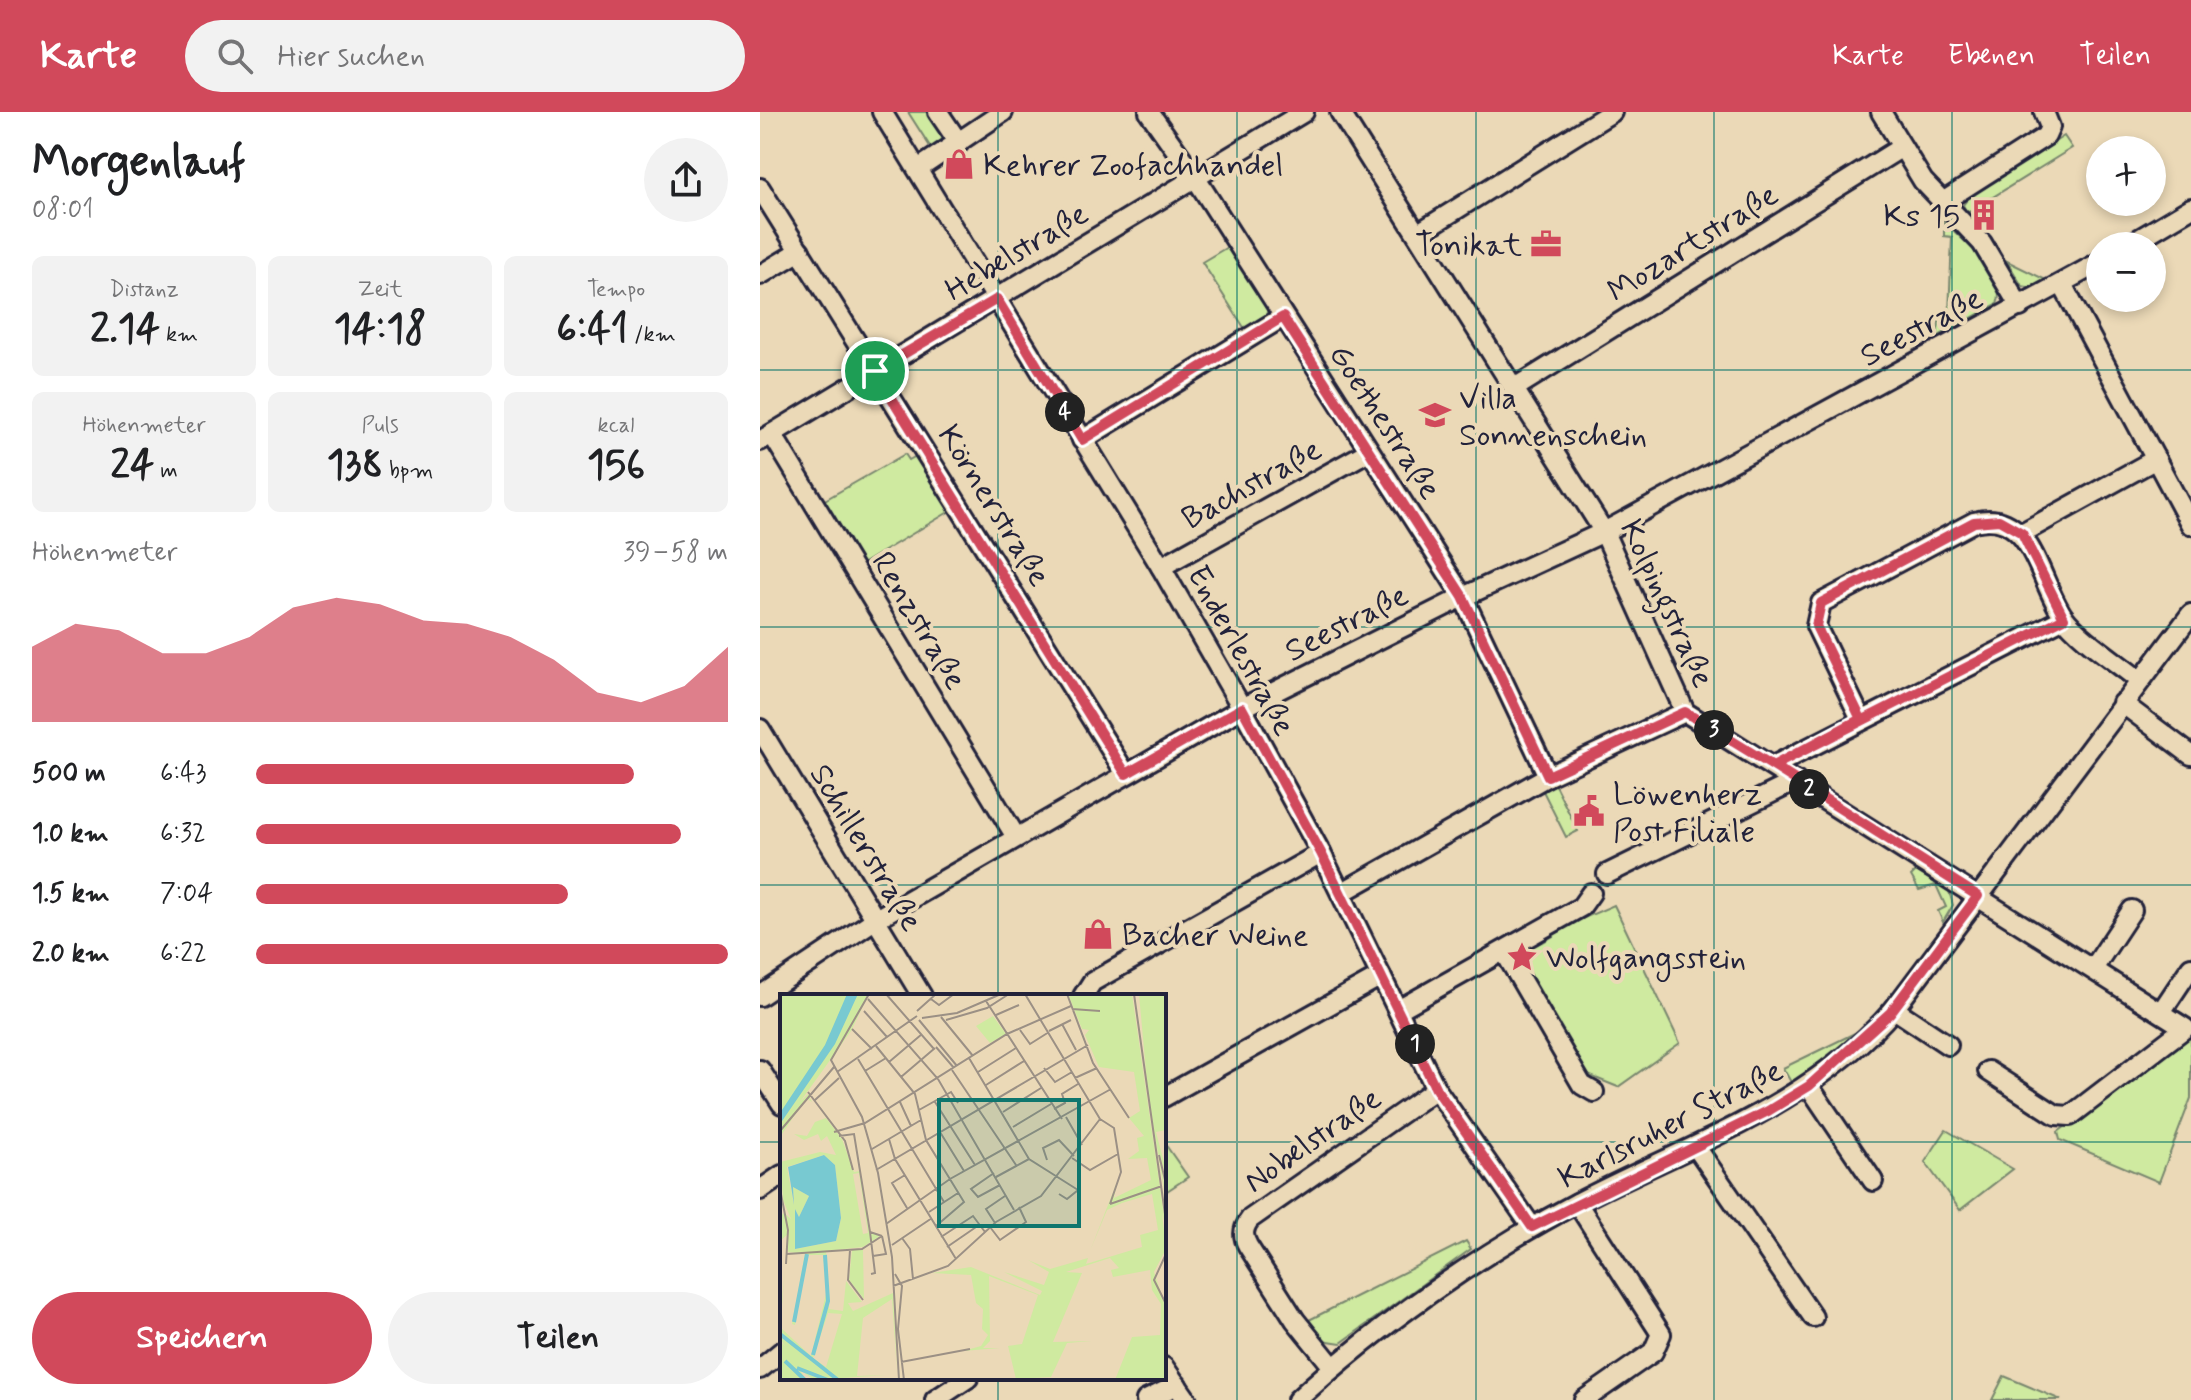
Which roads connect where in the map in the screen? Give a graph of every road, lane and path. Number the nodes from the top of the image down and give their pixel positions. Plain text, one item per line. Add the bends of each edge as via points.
1 (882, 112) edge
2 (938, 112) edge
3 (1003, 112) edge
4 (1149, 112) edge
5 (1304, 112) edge
6 (1340, 112) edge
7 (1612, 112) edge
8 (1881, 112) edge
9 (2044, 112) edge
10 (959, 143) junction
11 (1902, 147) junction
12 (918, 169) junction
13 (1195, 177) junction
14 (760, 188) edge
15 (1941, 203) junction
16 (2191, 208) edge
17 (2151, 232) edge
18 (1417, 234) junction
19 (800, 251) junction
20 (2086, 270) edge
21 (760, 275) edge
22 (2062, 284) junction
23 (997, 299) junction
24 (2020, 307) junction
25 (1283, 317) junction
26 (875, 371) junction
27 (1513, 389) junction
28 (766, 438) edge
29 (1082, 440) junction
30 (1369, 451) junction
31 (2156, 459) junction
32 (2191, 525) edge
33 (1604, 532) junction
34 (2022, 533) junction
35 (1161, 567) junction
36 (1463, 597) junction
37 (2191, 614) edge
38 (2064, 618) junction
39 (2140, 681) junction
40 (2122, 703) junction
41 (1242, 708) junction
42 (1685, 712) junction
43 (1861, 719) junction
44 (760, 729) edge
45 (2191, 755) edge
46 (1773, 766) junction
47 (1126, 774) junction
48 (1548, 776) junction
49 (1796, 781) junction
50 (1016, 837) junction
51 (1321, 853) junction
52 (1607, 874) dead end
53 (1341, 893) junction
54 (1591, 893) dead end
55 (1978, 896) junction
56 (2132, 910) dead end
57 (876, 919) junction
58 (1504, 951) junction
59 (2191, 967) edge
60 (2093, 969) junction
61 (1381, 976) junction
62 (921, 994) edge
63 (1084, 994) edge
64 (760, 996) edge
65 (1894, 1009) junction
66 (1398, 1010) junction
67 (2161, 1012) junction
68 (1948, 1045) dead end
69 (760, 1070) edge
70 (1988, 1071) dead end
71 (1809, 1086) junction
72 (1436, 1089) junction
73 (1594, 1092) dead end
74 (1166, 1096) edge
75 (780, 1101) edge
76 (1696, 1147) junction
77 (780, 1176) edge
78 (1873, 1181) dead end
79 (760, 1190) edge
80 (1577, 1203) junction
81 (1532, 1227) junction
82 (1813, 1317) dead end
83 (780, 1353) edge
84 (1333, 1367) junction
85 (760, 1369) edge
86 (1166, 1370) edge
87 (965, 1380) edge
88 (1182, 1392) edge
89 (935, 1400) edge
90 (1146, 1400) edge
91 (1297, 1400) edge
92 (1584, 1400) edge

1 - 12 street, Enderlestraße
2 - 10 street
3 - 10 street
4 - 13 street, Goethestraße
5 - 13 street, Hebelstraße
6 - 18 street, Kolpingstraße
7 - 18 street
8 - 11 street
9 - 15 street via 2050,127 2046,136
10 - 12 street
11 - 15 street
11 - 27 street, Mozartstraße
12 - 23 street, Enderlestraße
13 - 23 street, Hebelstraße
13 - 25 street, Goethestraße
14 - 19 street, Körnerstraße
15 - 24 street via 1982,243
16 - 17 street
18 - 27 street, Kolpingstraße
19 - 21 street
19 - 26 street, Körnerstraße
20 - 22 street, Seestraße
22 - 24 street, Seestraße
22 - 31 street
23 - 26 street, Hebelstraße
23 - 29 street, Enderlestraße
24 - 33 street, Seestraße
25 - 29 street
25 - 30 street, Goethestraße
26 - 28 street, Hebelstraße
26 - 47 street, Körnerstraße
27 - 33 street, Kolpingstraße
28 - 50 street, Renzstraße
29 - 35 street, Enderlestraße
30 - 35 street, Bachstraße
30 - 36 street, Goethestraße
31 - 32 street
31 - 34 street
33 - 36 street, Seestraße
33 - 42 street, Kolpingstraße
34 - 38 street
34 - 43 street via 1999,520 1974,522 1821,603 1816,626
35 - 41 street, Enderlestraße
36 - 41 street, Seestraße
36 - 48 street, Goethestraße
37 - 39 street, Karlsruher Straße
38 - 39 street
38 - 43 street
39 - 40 street, Karlsruher Straße
40 - 45 street
40 - 55 street, Karlsruher Straße
41 - 47 street, Seestraße
41 - 51 street, Enderlestraße
42 - 46 street, Kolpingstraße
42 - 48 street
43 - 46 street
44 - 57 street, Schillerstraße
46 - 49 street, Kolpingstraße
47 - 50 street, Seestraße
48 - 53 street
49 - 52 street
49 - 55 street, Kolpingstraße
50 - 57 street, Seestraße
51 - 53 street, Enderlestraße
51 - 63 street via 1092,982
53 - 61 street, Enderlestraße
54 - 58 street via 1581,907
55 - 60 street, Kolpingstraße
55 - 65 street, Karlsruher Straße
56 - 60 street
57 - 62 street, Schillerstraße
57 - 64 street, Seestraße
58 - 66 street
58 - 73 street via 1582,1085
59 - 67 street
60 - 67 street, Kolpingstraße
61 - 66 street, Enderlestraße
61 - 74 street
65 - 68 street
65 - 71 street, Karlsruher Straße
66 - 72 street, Enderlestraße
67 - 70 street, Kolpingstraße via 2185,1028 2070,1116 2056,1115
69 - 75 street
71 - 76 street, Karlsruher Straße
71 - 78 street
72 - 81 street, Enderlestraße
72 - 84 street, Nobelstraße via 1245,1226 1248,1246 1295,1320
76 - 80 street, Karlsruher Straße
76 - 82 street
77 - 79 street
80 - 81 street, Karlsruher Straße
80 - 92 street via 1661,1334 1653,1352
81 - 84 street, Karlsruher Straße
83 - 85 street
84 - 91 street, Karlsruher Straße
86 - 88 street
87 - 89 street
88 - 90 street

